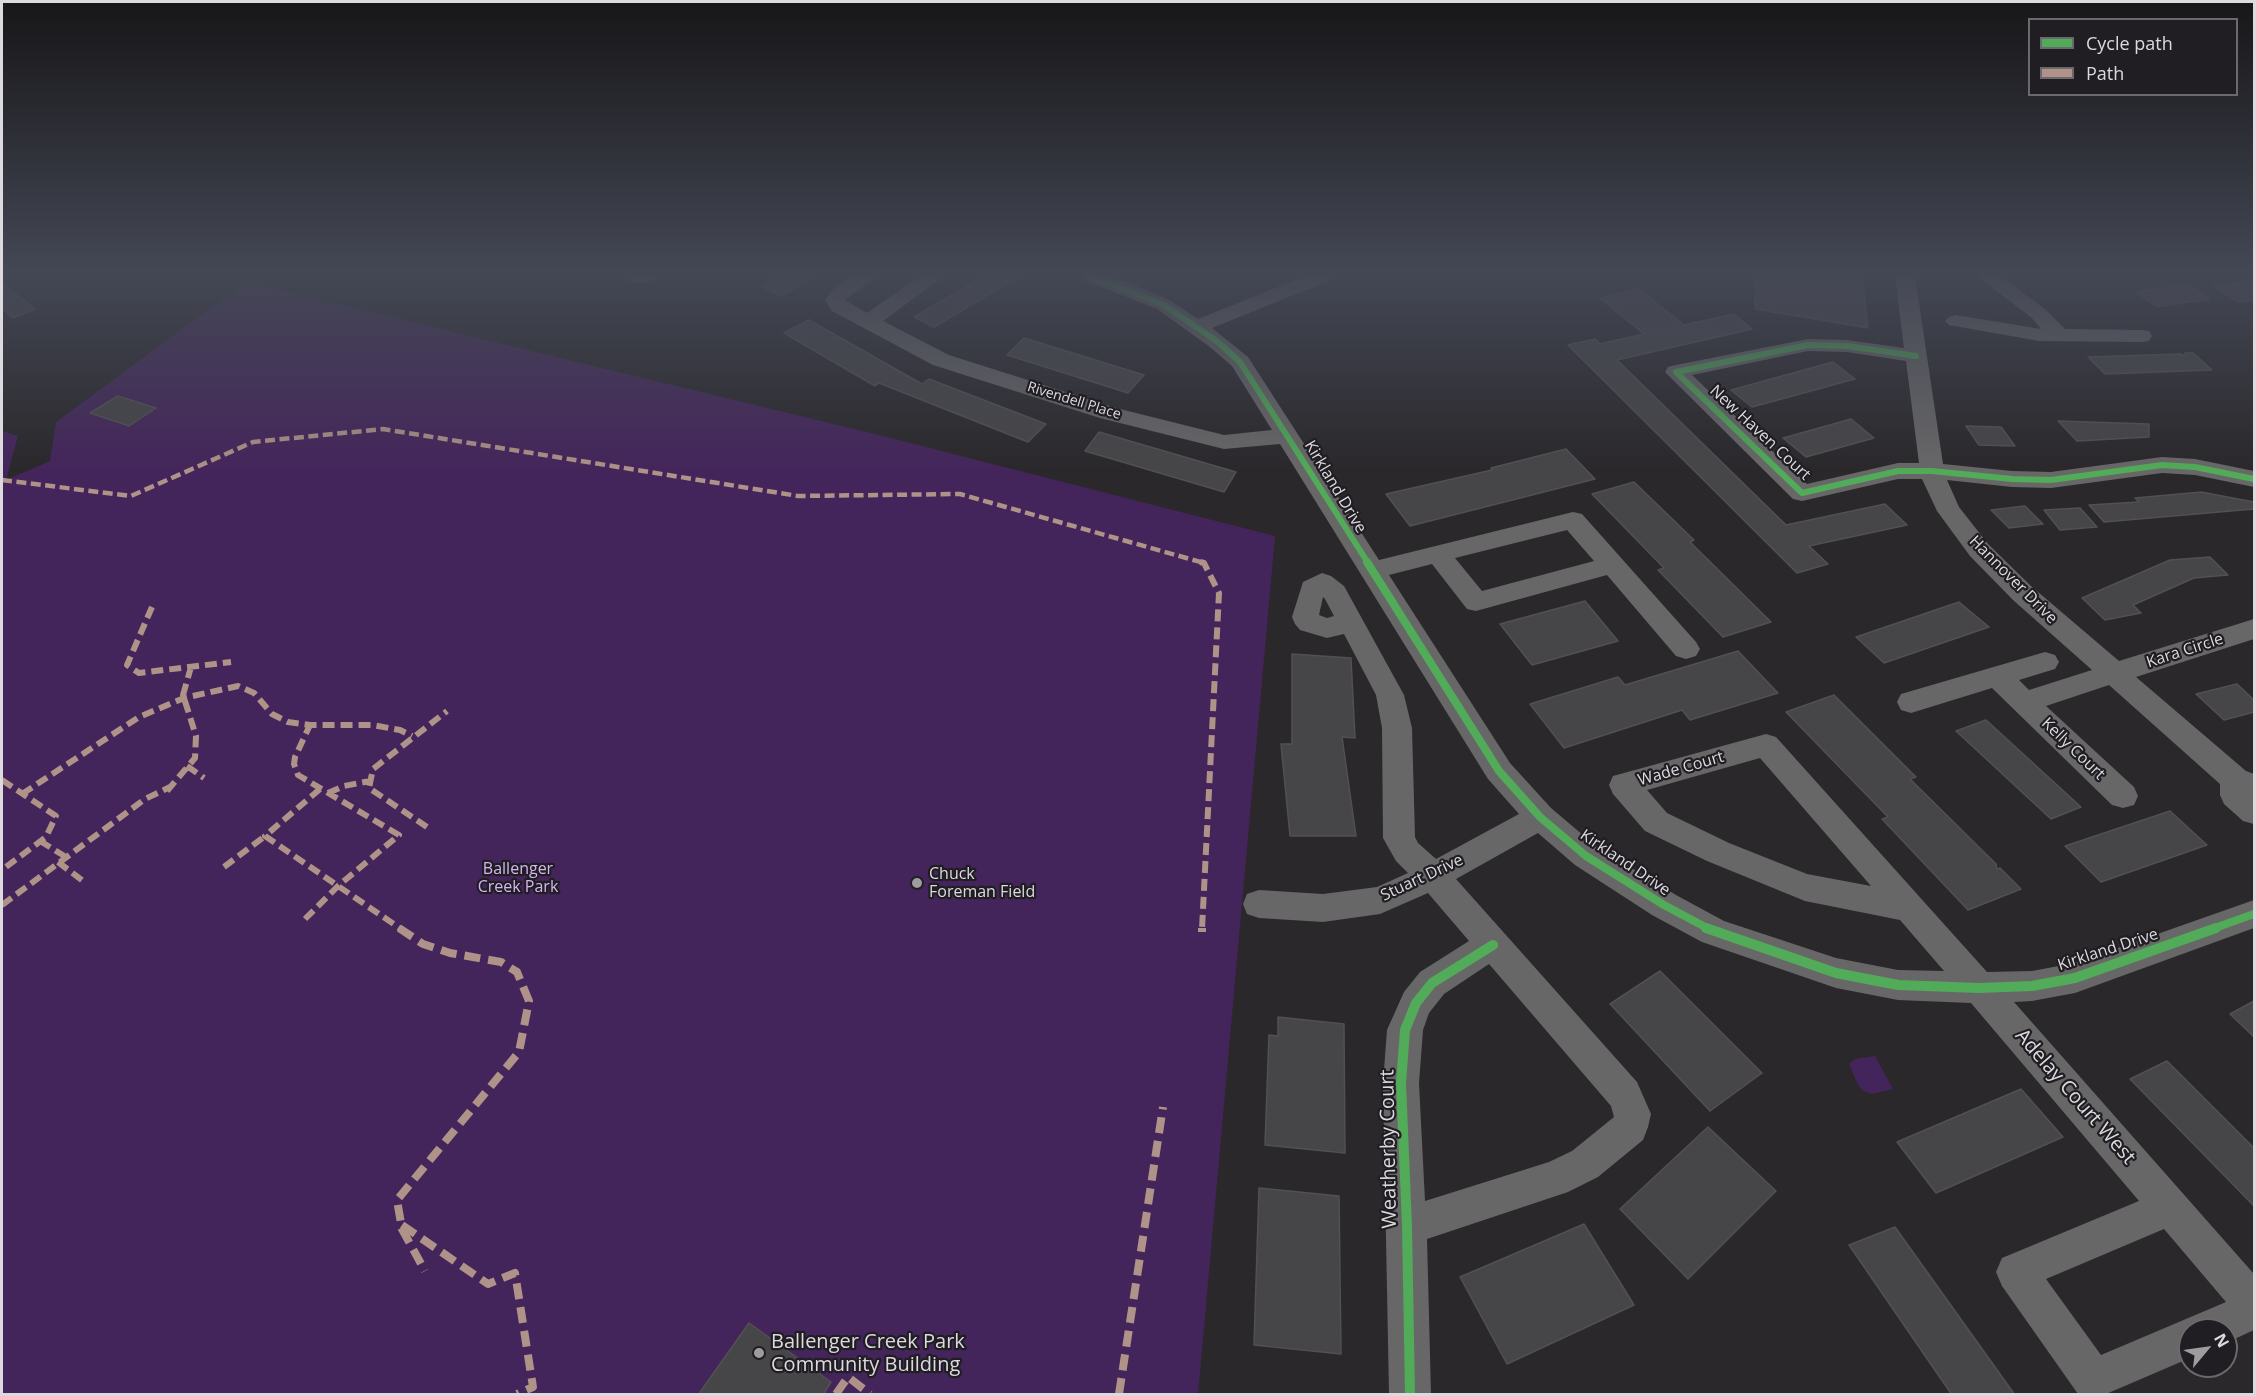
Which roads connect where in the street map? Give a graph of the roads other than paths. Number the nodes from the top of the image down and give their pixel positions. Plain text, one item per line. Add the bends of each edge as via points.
1 (905, 341) edge
2 (1216, 341) edge
3 (1914, 341) edge
4 (1916, 356) junction
5 (1289, 436) junction
6 (1932, 471) junction
7 (2254, 478) edge
8 (1438, 554) junction
9 (1612, 565) junction
10 (1370, 571) junction
11 (1349, 621) dead end
12 (2254, 629) edge
13 (1686, 649) dead end
14 (2045, 662) dead end
15 (2115, 674) junction
16 (1997, 676) junction
17 (1911, 702) dead end
18 (2024, 702) junction
19 (2245, 782) edge
20 (2123, 796) dead end
21 (2254, 812) edge
22 (1540, 817) junction
23 (1433, 876) junction
24 (1259, 904) dead end
25 (1910, 908) junction
26 (2254, 914) edge
27 (1492, 945) junction
28 (1978, 988) junction
29 (2170, 1207) junction
30 (1407, 1226) junction
31 (2254, 1304) edge
32 (2254, 1310) edge
33 (2235, 1318) edge
34 (2178, 1342) edge
35 (1410, 1395) edge

1 - 5 street, Rivendell Place via 941,360 1108,412 1224,442
2 - 5 street, Kirkland Drive via 1240,362
3 - 4 street, Hannover Drive
4 - 6 street, Hannover Drive
4 - 6 street, New Haven Court via 1808,345 1676,372 1803,493 1898,471
5 - 10 street, Kirkland Drive
6 - 7 street via 2051,480 2162,465
6 - 15 street, Hannover Drive via 1949,511 1979,550
8 - 9 street via 1573,520
8 - 9 street via 1476,602
8 - 10 street
9 - 13 street
10 - 22 street, Kirkland Drive via 1499,771
11 - 23 street, Weatherby Court via 1390,695 1397,728 1399,838 1407,852
12 - 15 street, Kara Circle
14 - 16 street
15 - 18 street, Kelly Court
15 - 19 street, Hannover Drive
16 - 17 street
16 - 18 street, Kelly Court
18 - 20 street, Kelly Court
19 - 21 street, Hannover Drive via 2235,795
22 - 23 street, Stuart Drive
22 - 28 street, Kirkland Drive via 1586,856 1625,882 1714,932 1836,973 1899,986
23 - 24 street, Stuart Drive via 1380,900 1323,908
23 - 27 street, Weatherby Court
25 - 25 street, Wade Court via 1766,745 1624,785 1656,822 1718,852 1805,887
25 - 28 street, Wade Court
26 - 28 street, Kirkland Drive via 2075,978 2032,986
27 - 30 street, Weatherby Court via 1432,983 1416,1003 1405,1030 1401,1083
27 - 30 street, Weatherby Court via 1624,1094 1633,1114 1630,1127 1585,1164 1555,1179
28 - 29 street, Adelay Court West
29 - 31 street, Adelay Court West
29 - 34 street via 2016,1272 2094,1378
30 - 35 street, Weatherby Court
32 - 33 street

